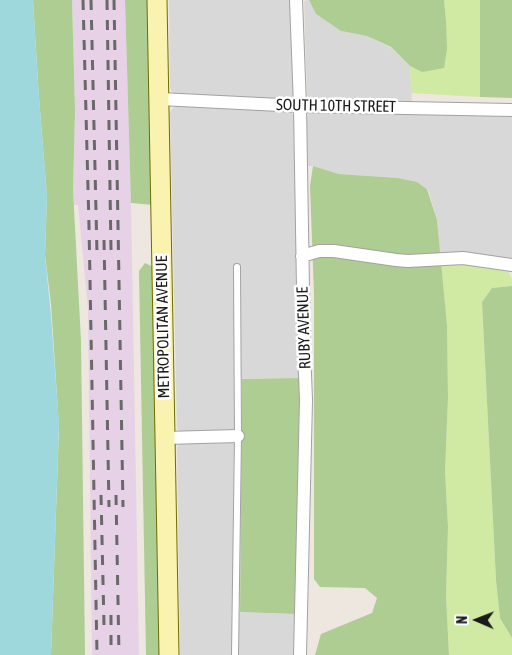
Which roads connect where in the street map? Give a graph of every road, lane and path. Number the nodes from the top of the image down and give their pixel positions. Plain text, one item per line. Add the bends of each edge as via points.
1 (157, 0) edge
2 (296, 0) edge
3 (160, 99) junction
4 (300, 106) junction
5 (512, 110) edge
6 (302, 256) junction
7 (512, 265) edge
8 (237, 267) dead end
9 (238, 436) junction
10 (165, 438) junction
11 (169, 655) edge
12 (235, 655) edge
13 (300, 655) edge

1 - 3 main road, METROPOLITAN AVENUE
2 - 4 street, RUBY AVENUE
3 - 4 street, SOUTH 10TH STREET
3 - 10 main road, METROPOLITAN AVENUE
4 - 5 street, SOUTH 10TH STREET
4 - 6 street, RUBY AVENUE
6 - 7 street via 334,251 408,261 463,258
6 - 13 street, RUBY AVENUE via 306,430
8 - 9 lane
9 - 10 street
9 - 12 lane
10 - 11 main road, METROPOLITAN AVENUE

